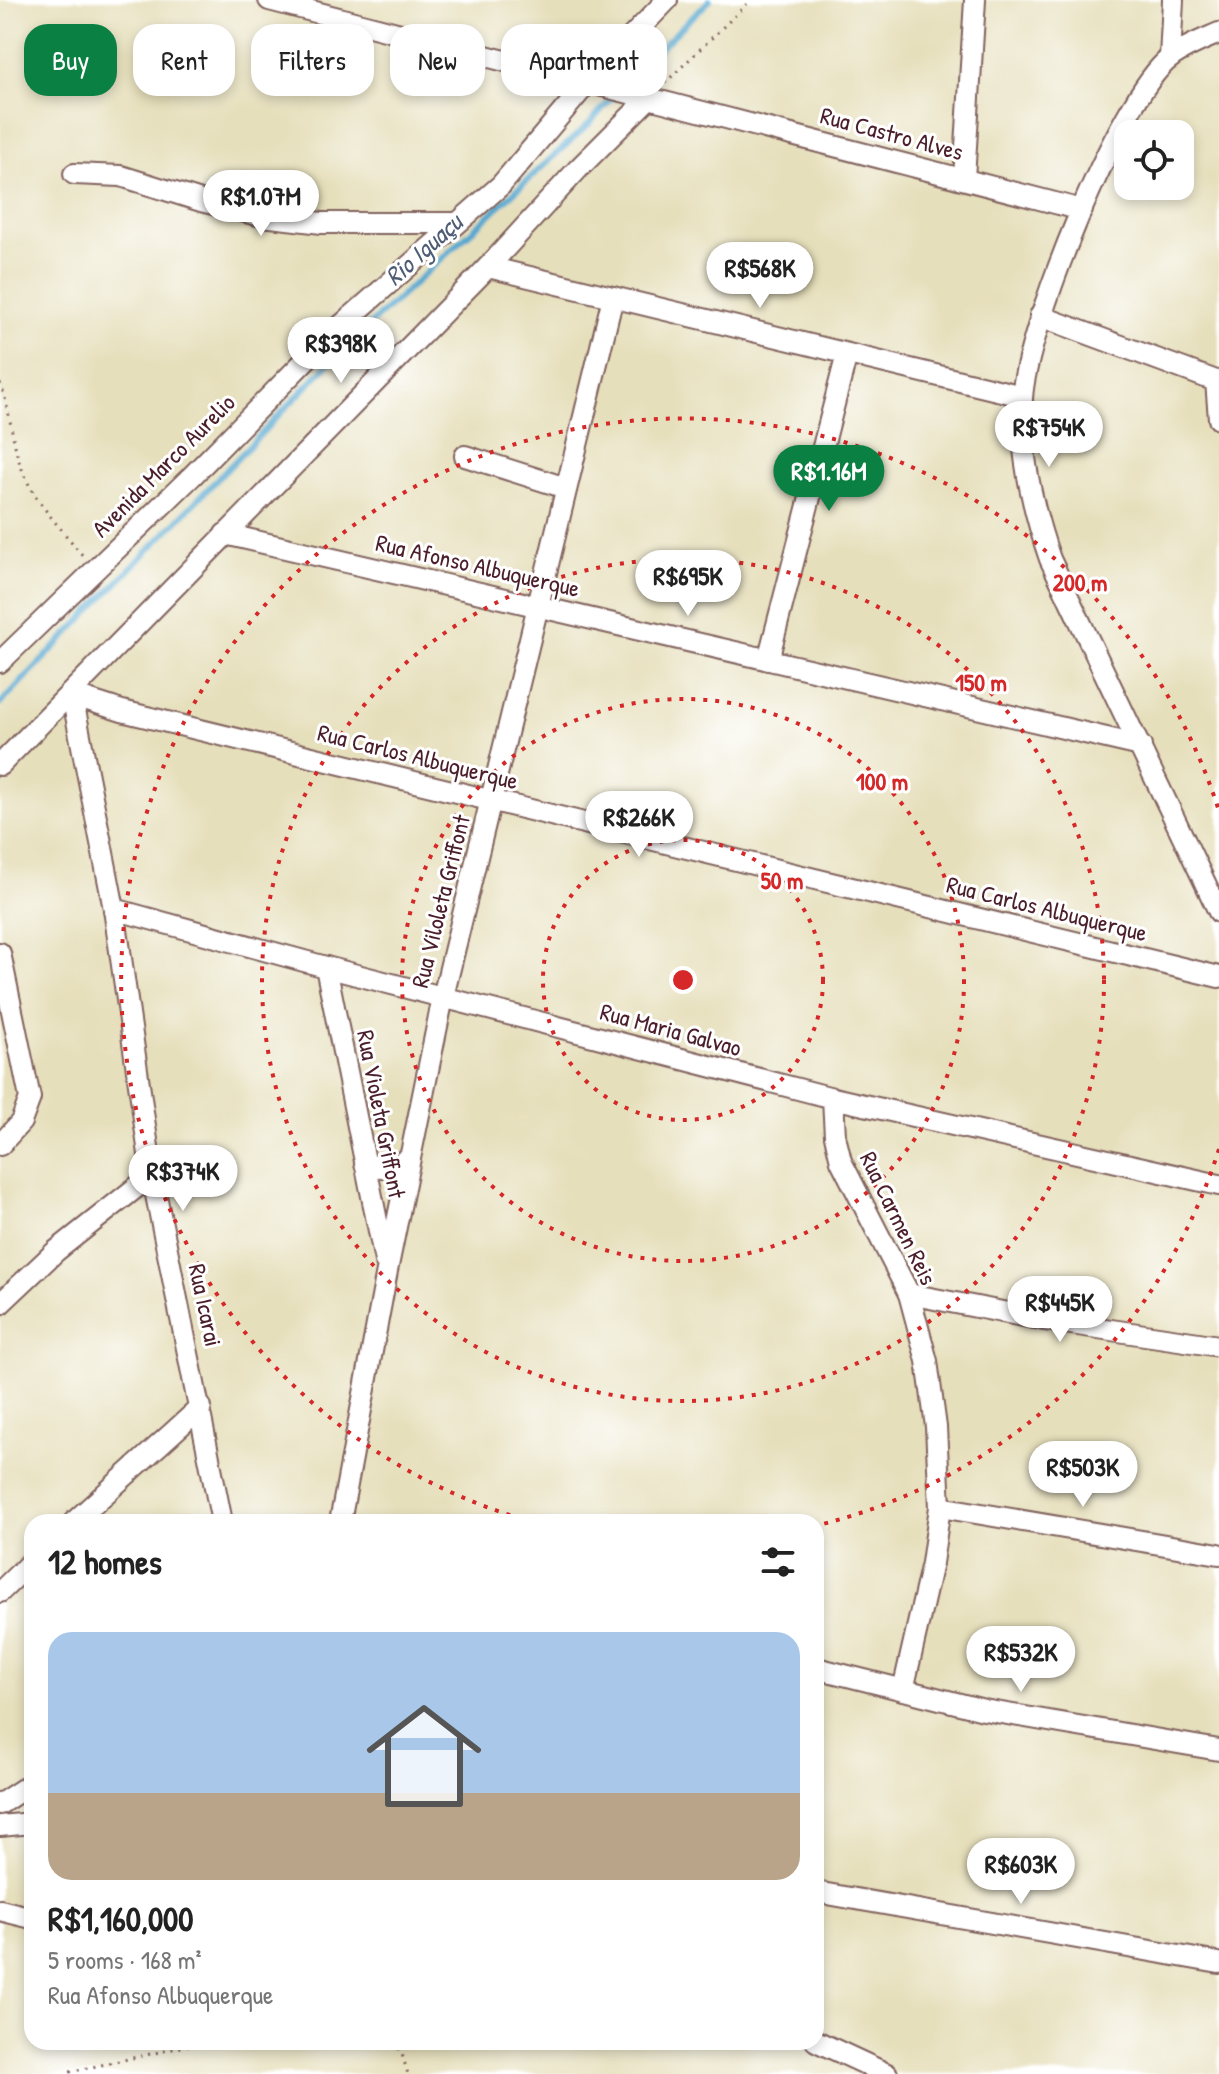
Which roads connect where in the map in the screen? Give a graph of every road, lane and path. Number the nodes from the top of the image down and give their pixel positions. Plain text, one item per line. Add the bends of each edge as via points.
1 (269, 0) edge
2 (667, 0) edge
3 (751, 0) edge
4 (975, 0) edge
5 (1173, 0) edge
6 (646, 24) edge
7 (1219, 33) edge
8 (1170, 58) junction
9 (501, 59) edge
10 (667, 75) edge
11 (584, 96) edge
12 (644, 96) edge
13 (649, 96) edge
14 (74, 174) dead end
15 (964, 179) junction
16 (1082, 210) junction
17 (455, 223) junction
18 (488, 267) junction
19 (613, 297) junction
20 (1040, 316) junction
21 (847, 354) junction
22 (0, 383) edge
23 (1022, 396) junction
24 (1219, 419) edge
25 (465, 456) dead end
26 (566, 488) junction
27 (225, 534) junction
28 (94, 570) junction
29 (537, 605) junction
30 (768, 660) junction
31 (0, 662) edge
32 (72, 695) junction
33 (1141, 746) junction
34 (0, 765) edge
35 (491, 801) junction
36 (114, 909) junction
37 (1219, 912) edge
38 (0, 953) edge
39 (326, 967) junction
40 (1219, 977) edge
41 (443, 997) junction
42 (833, 1098) junction
43 (0, 1145) edge
44 (410, 1157) junction
45 (365, 1164) junction
46 (152, 1175) junction
47 (1219, 1185) edge
48 (387, 1271) junction
49 (909, 1294) junction
50 (0, 1304) edge
51 (1219, 1346) edge
52 (201, 1407) junction
53 (940, 1507) junction
54 (83, 1514) edge
55 (221, 1514) edge
56 (341, 1514) edge
57 (1219, 1554) edge
58 (24, 1569) edge
59 (0, 1592) edge
60 (824, 1670) edge
61 (903, 1690) junction
62 (1219, 1750) edge
63 (24, 1788) edge
64 (0, 1804) edge
65 (24, 1824) edge
66 (0, 1826) edge
67 (824, 1893) edge
68 (0, 1910) edge
69 (24, 1916) edge
70 (1219, 1963) edge
71 (824, 2045) edge
72 (168, 2050) edge
73 (400, 2050) edge
74 (70, 2072) dead end
75 (408, 2074) edge
76 (887, 2074) edge

1 - 9 street, Rua Castro Alves
2 - 6 street, Avenida Marco Aurelio
3 - 10 path
4 - 15 street
5 - 8 street
7 - 8 street
8 - 16 street via 1124,120
11 - 17 street, Avenida Marco Aurelio via 501,185
12 - 18 street
13 - 15 street, Rua Castro Alves
14 - 17 street via 121,176 262,216 322,223
15 - 16 street, Rua Castro Alves
16 - 20 street
17 - 28 street, Avenida Marco Aurelio via 328,337
18 - 19 street
18 - 27 street
19 - 21 street
19 - 26 street, Rua Viloleta Griffont
20 - 23 street
20 - 24 street via 1216,381
21 - 23 street
21 - 30 street
22 - 28 path via 30,487
23 - 33 street via 1022,437 1036,517 1050,559
25 - 26 street
26 - 29 street, Rua Viloleta Griffont
27 - 29 street, Rua Afonso Albuquerque
27 - 32 street
28 - 31 street, Avenida Marco Aurelio
29 - 30 street, Rua Afonso Albuquerque
29 - 35 street, Rua Viloleta Griffont
30 - 33 street, Rua Afonso Albuquerque
32 - 34 street
32 - 35 street, Rua Carlos Albuquerque
32 - 36 street, Rua Icarai
33 - 37 street
35 - 40 street, Rua Carlos Albuquerque
35 - 41 street, Rua Viloleta Griffont
36 - 39 street, Rua Maria Galvao
36 - 46 street, Rua Icarai
38 - 43 street via 30,1098 21,1122
39 - 41 street, Rua Maria Galvao
39 - 45 street, Rua Violeta Griffont
41 - 42 street, Rua Maria Galvao
41 - 44 street, Rua Viloleta Griffont
42 - 47 street, Rua Maria Galvao
42 - 49 street, Rua Carmen Reis via 841,1161
44 - 45 street via 392,1169
44 - 48 street, Rua Viloleta Griffont
45 - 48 street, Rua Violeta Griffont
46 - 50 street via 56,1251
46 - 52 street, Rua Icarai
48 - 56 street, Rua Viloleta Griffont
49 - 51 street
49 - 53 street, Rua Carmen Reis via 927,1361
52 - 54 street
52 - 55 street, Rua Icarai
53 - 57 street
53 - 61 street, Rua Carmen Reis
58 - 59 street
60 - 61 street
61 - 62 street via 984,1710
63 - 64 street
65 - 66 street
67 - 70 street
68 - 69 street
71 - 76 street
72 - 74 path
73 - 75 path

